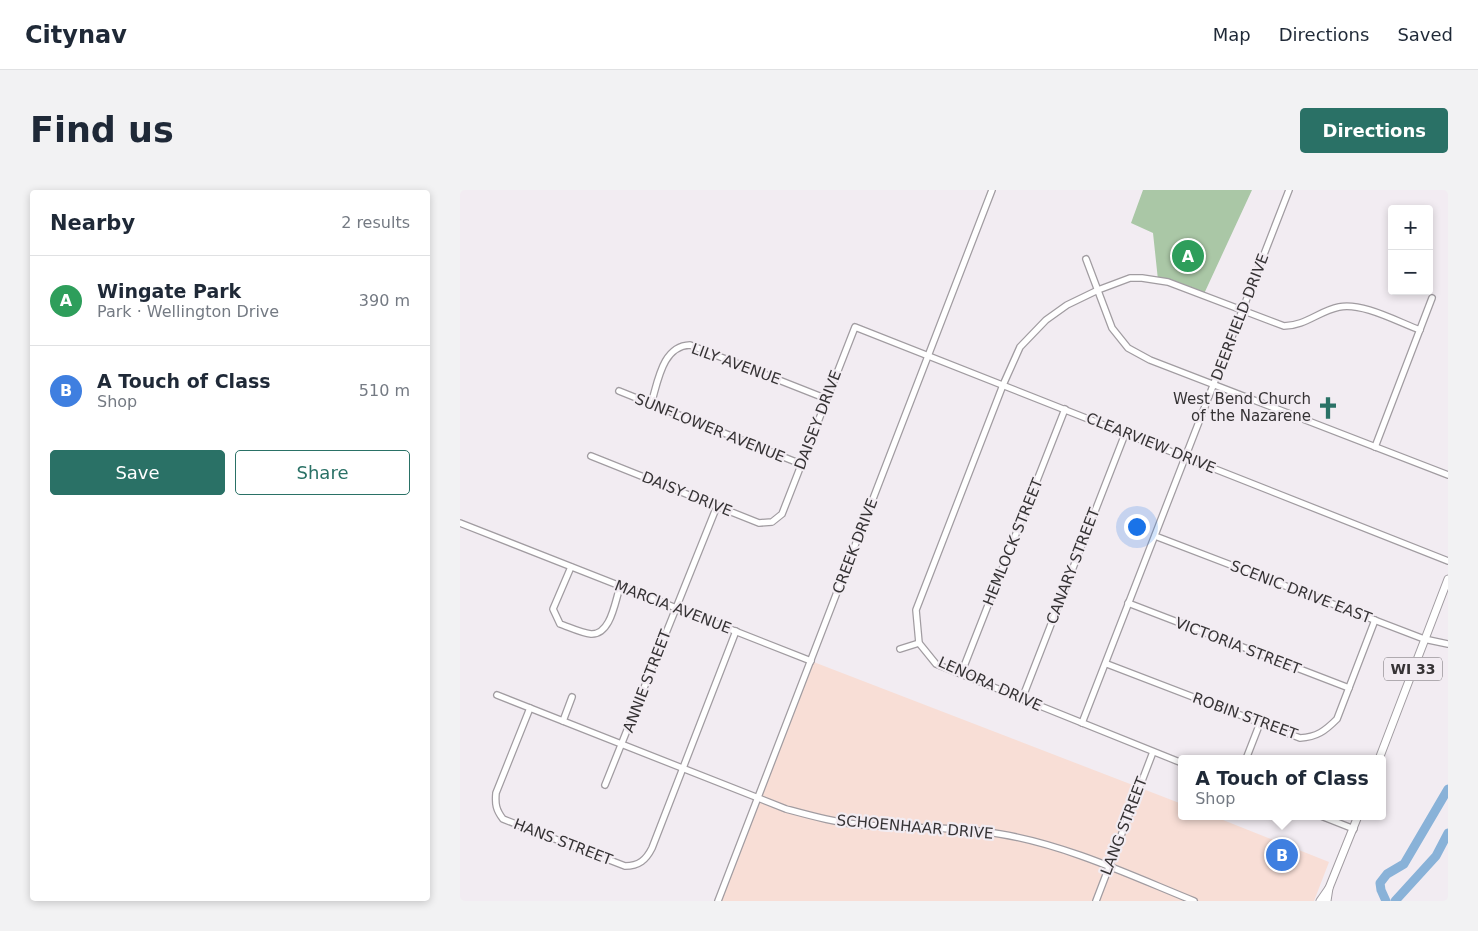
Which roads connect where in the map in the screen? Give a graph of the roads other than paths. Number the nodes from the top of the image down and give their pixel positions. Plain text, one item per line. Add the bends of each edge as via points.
1 (992, 190) edge
2 (1289, 190) edge
3 (1086, 259) dead end
4 (1098, 290) junction
5 (1432, 298) dead end
6 (1242, 310) junction
7 (855, 327) joint
8 (1420, 330) junction
9 (928, 355) junction
10 (1215, 383) junction
11 (1003, 385) junction
12 (619, 391) dead end
13 (826, 398) junction
14 (651, 404) junction
15 (1065, 409) junction
16 (1125, 434) junction
17 (1375, 447) junction
18 (591, 456) dead end
19 (1186, 457) junction
20 (801, 464) junction
21 (1448, 475) edge
22 (716, 506) junction
23 (782, 514) joint
24 (460, 523) edge
25 (1156, 536) junction
26 (1448, 561) edge
27 (571, 567) junction
28 (1448, 579) edge
29 (620, 586) junction
30 (1128, 603) junction
31 (676, 608) junction
32 (1375, 620) junction
33 (736, 631) junction
34 (1424, 639) junction
35 (919, 642) junction
36 (1448, 644) edge
37 (900, 649) dead end
38 (811, 660) junction
39 (1107, 664) junction
40 (961, 674) junction
41 (1349, 688) junction
42 (497, 695) dead end
43 (572, 697) dead end
44 (1022, 698) junction
45 (530, 708) junction
46 (563, 722) junction
47 (1082, 723) junction
48 (1260, 723) junction
49 (622, 745) junction
50 (1153, 752) junction
51 (1248, 755) edge
52 (1380, 755) edge
53 (1178, 761) edge
54 (684, 769) junction
55 (605, 785) dead end
56 (758, 797) junction
57 (1331, 820) edge
58 (1357, 820) edge
59 (1354, 829) junction
60 (1108, 868) junction
61 (1329, 888) junction
62 (718, 901) edge
63 (1096, 901) edge
64 (1194, 901) edge
65 (1320, 901) edge
66 (1327, 901) edge

1 - 9 street, CREEK DRIVE
2 - 6 street, DEERFIELD DRIVE
3 - 4 street
4 - 6 street via 1130,278 1158,280
4 - 10 street via 1112,328 1128,348 1150,360
4 - 11 street via 1066,305 1046,320 1020,347
5 - 8 street
6 - 8 street via 1284,326 1293,326 1338,307 1359,307
6 - 10 street, DEERFIELD DRIVE
7 - 9 street, CLEARVIEW DRIVE
7 - 13 street, DAISEY DRIVE
8 - 17 street
9 - 11 street, CLEARVIEW DRIVE
9 - 38 street, CREEK DRIVE
10 - 17 street
10 - 19 street, DEERFIELD DRIVE
11 - 15 street, CLEARVIEW DRIVE
11 - 35 street via 916,610
12 - 14 street, SUNFLOWER AVENUE
13 - 14 street, LILY AVENUE via 690,345 681,346 668,355
13 - 20 street, DAISEY DRIVE
14 - 20 street, SUNFLOWER AVENUE
15 - 16 street, CLEARVIEW DRIVE
15 - 40 street, HEMLOCK STREET
16 - 19 street, CLEARVIEW DRIVE
16 - 44 street, CANARY STREET
17 - 21 street
18 - 22 street, DAISY DRIVE
19 - 25 street, DEERFIELD DRIVE
19 - 26 street, CLEARVIEW DRIVE
20 - 23 street, DAISEY DRIVE
22 - 23 street, DAISY DRIVE via 759,523 772,522
22 - 31 street, ANNIE STREET
24 - 27 street, MARCIA AVENUE
25 - 30 street, DEERFIELD DRIVE
25 - 32 street, SCENIC DRIVE EAST
27 - 29 street, MARCIA AVENUE
27 - 29 street via 553,609 560,624 590,634 600,633 607,626
28 - 34 main road, WI 33
29 - 31 street, MARCIA AVENUE
30 - 39 street, DEERFIELD DRIVE
30 - 41 street, VICTORIA STREET
31 - 33 street, MARCIA AVENUE
31 - 49 street, ANNIE STREET
32 - 34 street, SCENIC DRIVE EAST
32 - 41 street, ROBIN STREET
33 - 38 street, MARCIA AVENUE
33 - 54 street, HANS STREET
34 - 36 street, SCENIC DRIVE EAST
34 - 52 main road, WI 33
35 - 37 street
35 - 40 street, LENORA DRIVE via 936,664
38 - 56 street, CREEK DRIVE
39 - 47 street, DEERFIELD DRIVE
39 - 48 street, ROBIN STREET
40 - 44 street, LENORA DRIVE
41 - 48 street, ROBIN STREET via 1337,719 1314,738 1300,738
42 - 45 street, SCHOENHAAR DRIVE
43 - 46 street
44 - 47 street, LENORA DRIVE
45 - 46 street, SCHOENHAAR DRIVE
45 - 54 street, HANS STREET via 496,793 496,806 503,819 625,866 637,865 649,852
46 - 49 street, SCHOENHAAR DRIVE
47 - 50 street, LENORA DRIVE
48 - 51 street
49 - 54 street, SCHOENHAAR DRIVE
49 - 55 street, ANNIE STREET
50 - 53 street, LENORA DRIVE
50 - 60 street, LANG STREET
54 - 56 street, SCHOENHAAR DRIVE
56 - 60 street, SCHOENHAAR DRIVE via 786,809 840,822 1003,834 1042,844
56 - 62 street, CREEK DRIVE
57 - 59 street
58 - 59 main road
59 - 61 main road
60 - 63 street, LANG STREET
60 - 64 street, SCHOENHAAR DRIVE
61 - 65 main road
61 - 66 main road

